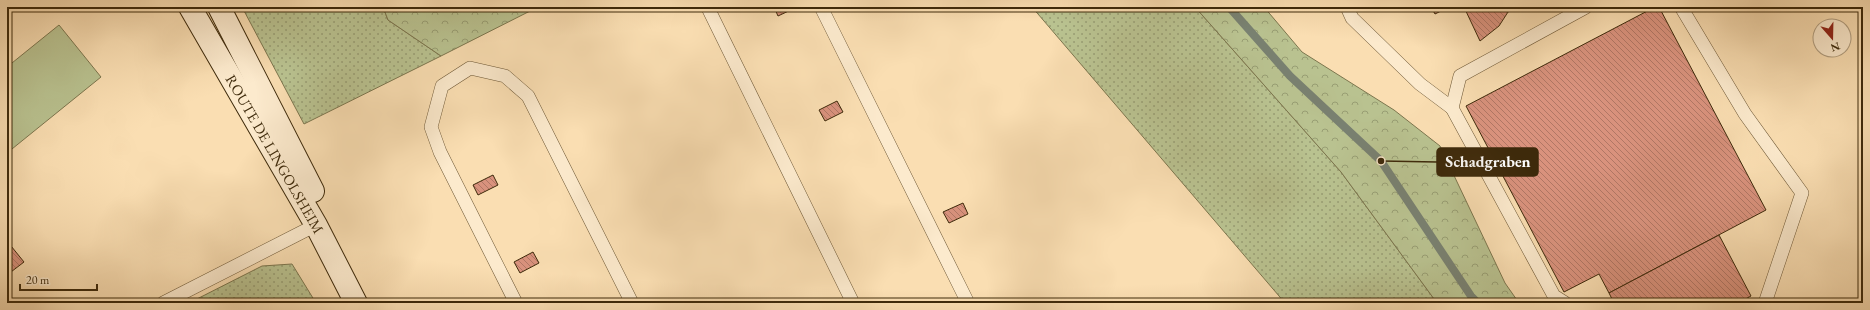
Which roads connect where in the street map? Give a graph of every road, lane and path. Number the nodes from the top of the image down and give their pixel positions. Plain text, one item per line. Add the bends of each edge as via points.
1 (190, 7) edge
2 (219, 7) edge
3 (821, 7) edge
4 (1348, 7) edge
5 (1586, 7) edge
6 (1681, 7) edge
7 (709, 10) dead end
8 (1452, 108) junction
9 (316, 225) junction
10 (163, 303) edge
11 (356, 303) edge
12 (369, 303) edge
13 (516, 303) edge
14 (632, 303) edge
15 (853, 303) edge
16 (968, 303) edge
17 (1565, 303) edge
18 (1765, 303) edge

1 - 9 main road, ROUTE DE LINGOLSHEIM
2 - 12 main road, ROUTE DE LINGOLSHEIM
3 - 16 lane
4 - 8 lane via 1352,18 1420,84
5 - 8 lane via 1460,76
6 - 18 lane via 1745,114 1802,193
7 - 15 lane
8 - 17 lane via 1554,296
9 - 10 lane
9 - 11 main road, ROUTE DE LINGOLSHEIM
13 - 14 lane via 440,152 431,127 442,86 470,68 505,76 528,96

